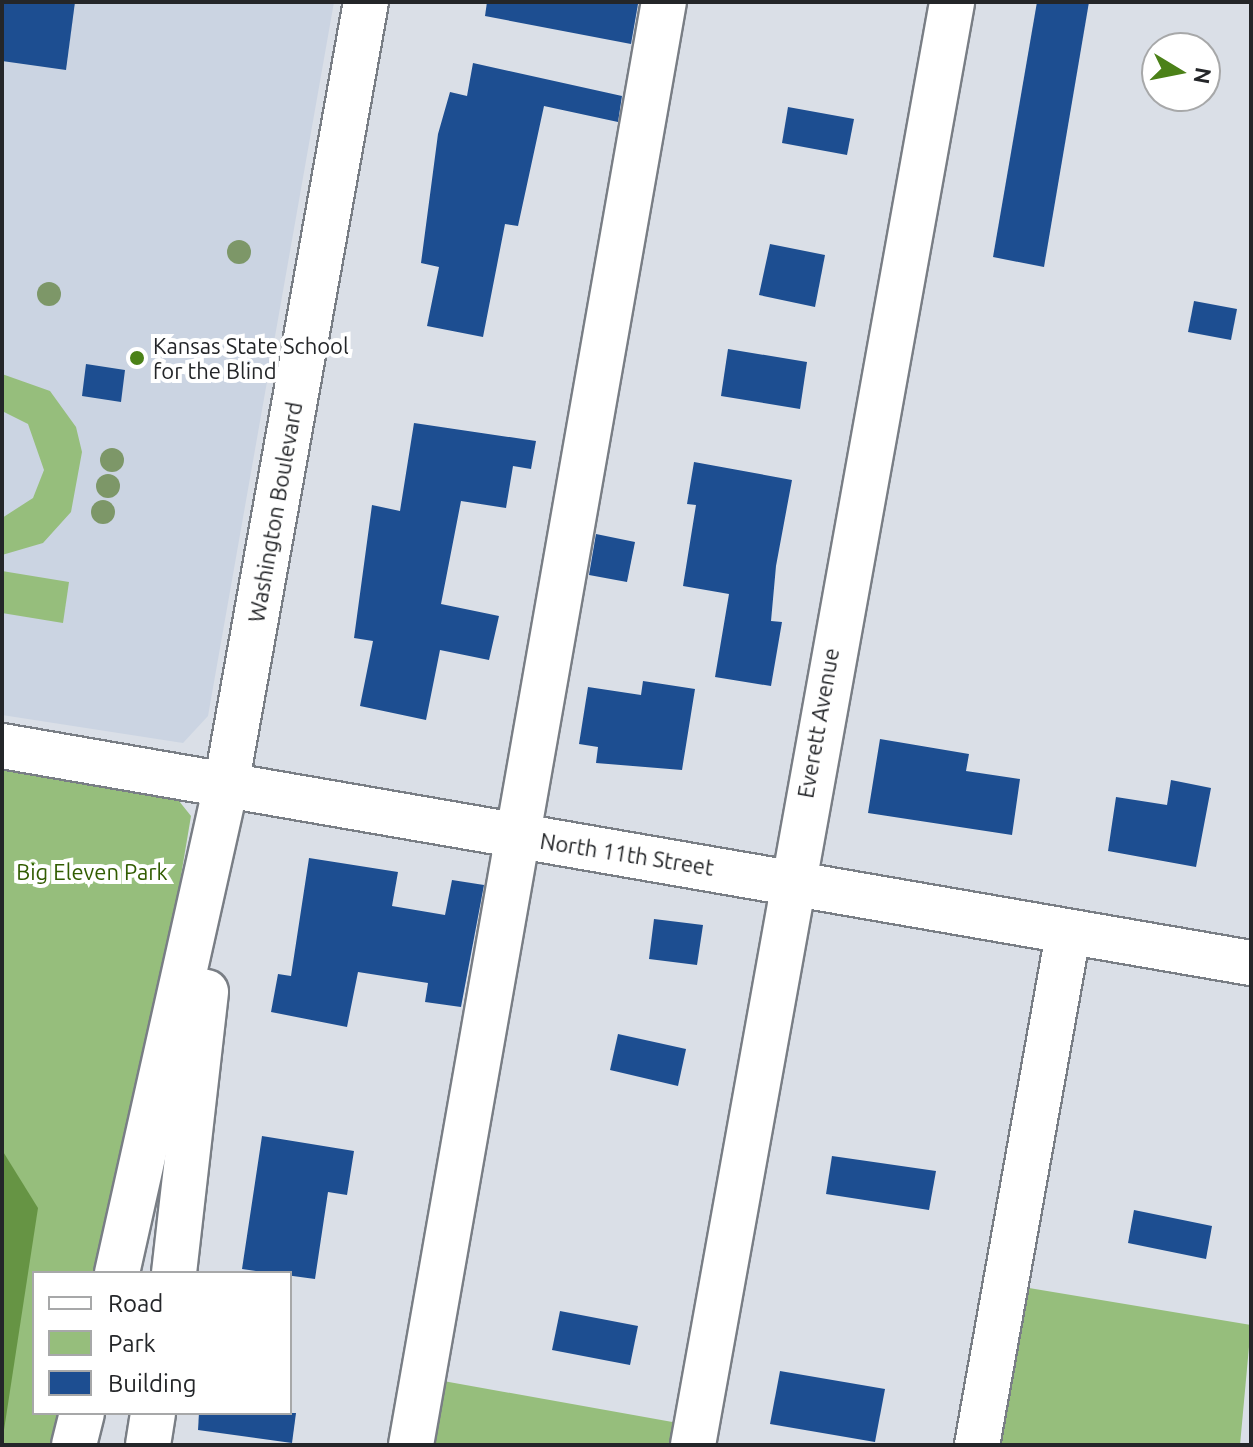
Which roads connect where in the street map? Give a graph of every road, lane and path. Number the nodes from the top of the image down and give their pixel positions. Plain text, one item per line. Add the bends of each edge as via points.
1 (366, 2) edge
2 (664, 2) edge
3 (952, 2) edge
4 (2, 746) edge
5 (226, 786) junction
6 (520, 838) junction
7 (789, 879) junction
8 (1068, 934) junction
9 (1251, 963) edge
10 (117, 1271) edge
11 (174, 1271) edge
12 (82, 1415) edge
13 (153, 1415) edge
14 (74, 1445) edge
15 (148, 1445) edge
16 (411, 1445) edge
17 (693, 1445) edge
18 (977, 1445) edge

1 - 5 street, Washington Boulevard
2 - 6 street
3 - 7 street, Everett Avenue
4 - 5 street, North 11th Street
5 - 6 street, North 11th Street
5 - 10 street, Washington Boulevard
5 - 11 street, Washington Boulevard
6 - 7 street, North 11th Street
6 - 16 street
7 - 8 street, North 11th Street
7 - 17 street, Everett Avenue
8 - 9 street, North 11th Street
8 - 18 street
12 - 14 street
13 - 15 street

